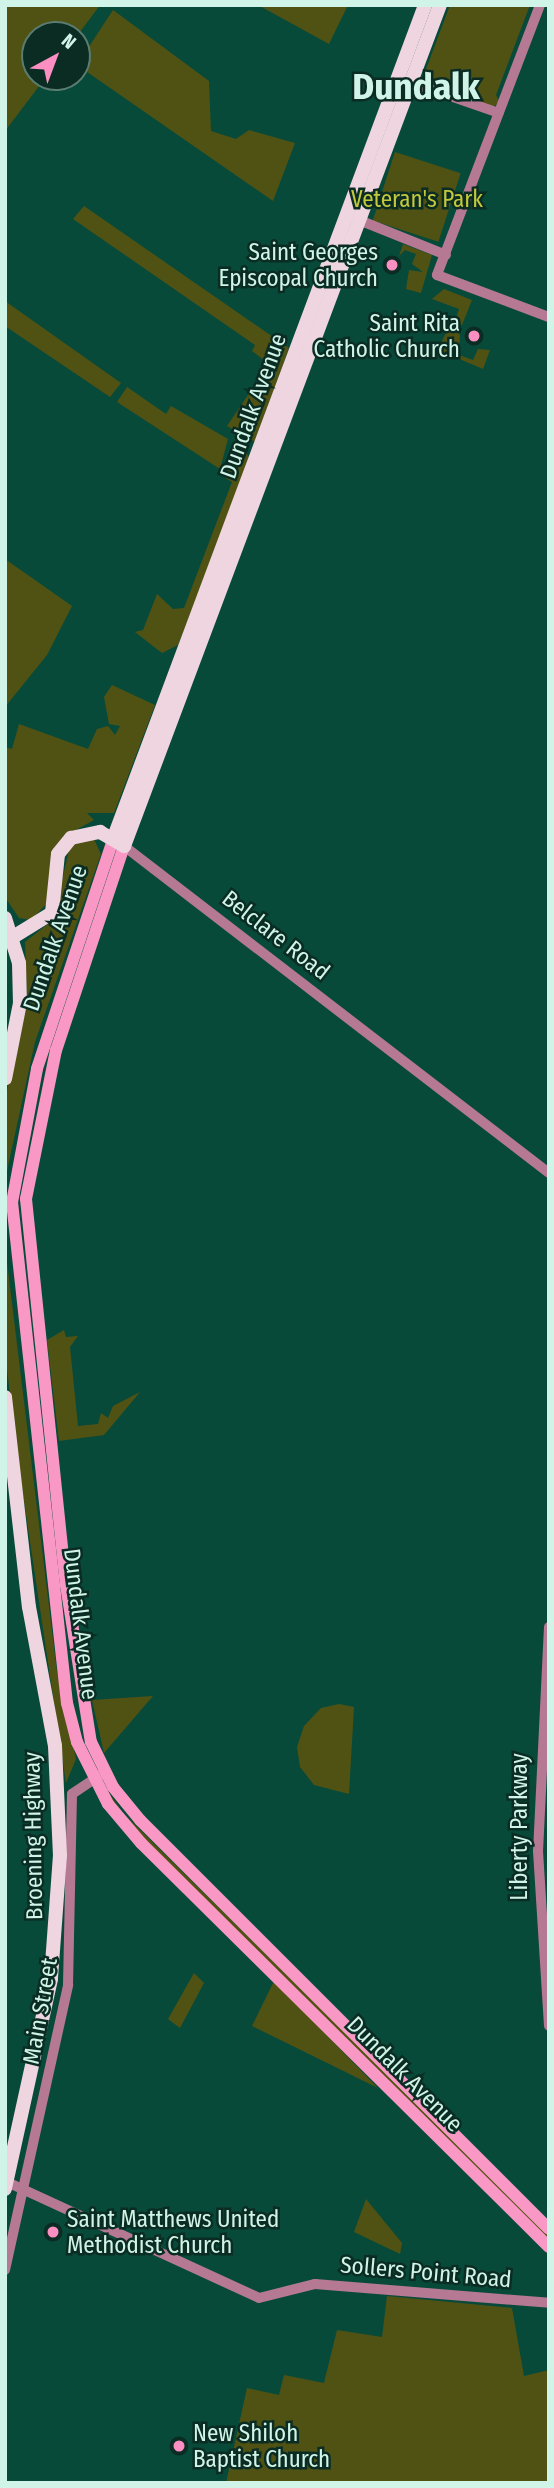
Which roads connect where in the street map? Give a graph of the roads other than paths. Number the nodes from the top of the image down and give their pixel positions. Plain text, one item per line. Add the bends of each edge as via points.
1 (425, 5) edge
2 (440, 5) edge
3 (540, 5) edge
4 (404, 80) junction
5 (499, 113) junction
6 (354, 219) junction
7 (446, 255) junction
8 (549, 317) edge
9 (119, 842) junction
10 (5, 918) edge
11 (13, 937) junction
12 (55, 1031) junction
13 (5, 1079) edge
14 (549, 1173) edge
15 (5, 1397) edge
16 (549, 1628) edge
17 (104, 1773) junction
18 (92, 1778) junction
19 (549, 2026) edge
20 (6, 2185) edge
21 (24, 2188) junction
22 (549, 2229) edge
23 (549, 2248) edge
24 (5, 2270) edge
25 (549, 2303) edge

1 - 4 main road
2 - 4 main road
3 - 5 street
4 - 5 street
4 - 6 main road, Dundalk Avenue
5 - 7 street
6 - 7 street
6 - 9 main road, Dundalk Avenue
7 - 8 street via 438,275
9 - 11 main road via 89,831 66,842 58,854 52,913
9 - 12 main road, Dundalk Avenue
9 - 14 street, Belclare Road
10 - 11 main road
11 - 13 main road via 20,1003
12 - 17 main road, Dundalk Avenue via 32,1145 26,1229 78,1680
12 - 18 main road, Dundalk Avenue via 15,1165 12,1220 67,1703
15 - 20 main road, Broening Highway via 29,1607 55,1746 60,1855 51,1979
16 - 19 street, Liberty Parkway via 538,1844
17 - 18 street, Main Street
17 - 22 main road, Dundalk Avenue via 140,1820
18 - 21 street, Main Street via 72,1794 68,1985
18 - 23 main road, Dundalk Avenue via 142,1843
20 - 21 street
21 - 24 street, Main Street
21 - 25 street, Sollers Point Road via 259,2298 315,2284

